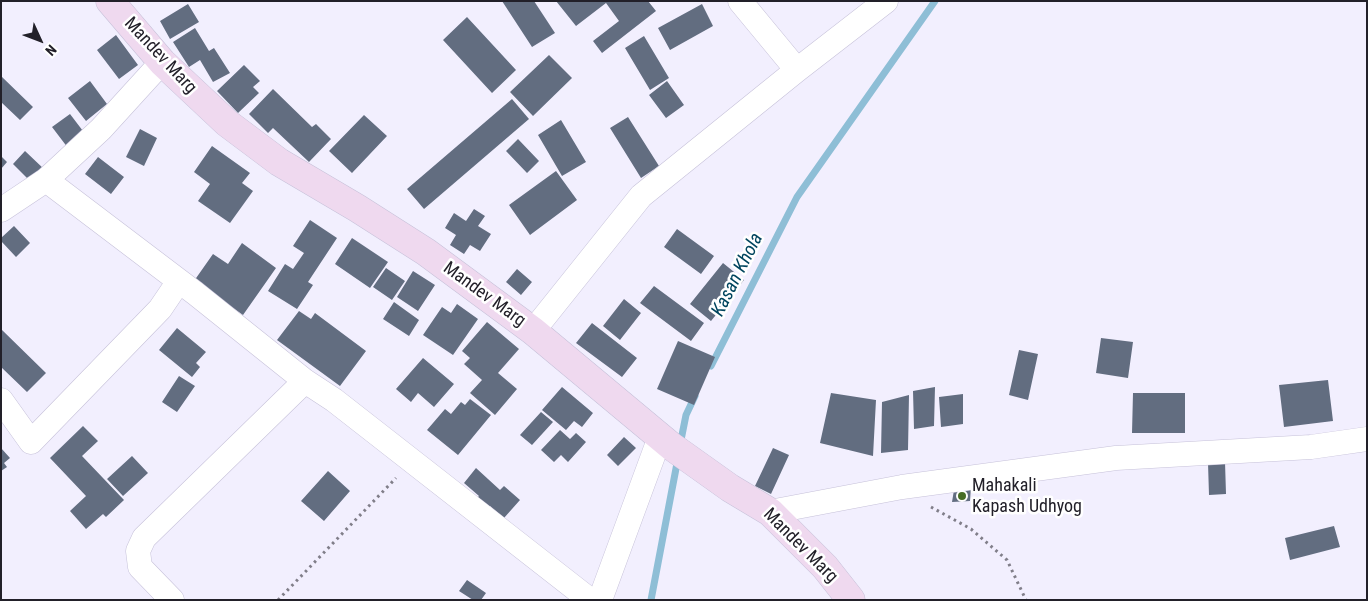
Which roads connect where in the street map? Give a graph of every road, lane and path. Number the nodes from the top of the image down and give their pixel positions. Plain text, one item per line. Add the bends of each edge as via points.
1 (110, 1) edge
2 (740, 1) edge
3 (886, 1) edge
4 (162, 62) junction
5 (797, 70) junction
6 (46, 180) junction
7 (1, 210) edge
8 (179, 281) junction
9 (533, 331) junction
10 (306, 381) junction
11 (1, 400) edge
12 (1367, 439) edge
13 (666, 441) junction
14 (413, 461) junction
15 (902, 487) junction
16 (770, 512) junction
17 (172, 600) edge
18 (278, 600) edge
19 (590, 600) edge
20 (600, 600) edge
21 (851, 600) edge
22 (1026, 600) edge

1 - 4 main road, Mandev Marg
2 - 5 street
3 - 5 street
4 - 6 street via 101,129
4 - 9 main road, Mandev Marg via 227,124 279,162 426,252
5 - 9 street via 641,196
6 - 7 street
6 - 8 street
8 - 10 street
8 - 11 street via 160,310 31,442
9 - 13 main road, Mandev Marg
10 - 14 street
10 - 17 street via 144,538 138,551 140,567
12 - 15 street via 1312,447 1116,458
13 - 16 main road, Mandev Marg via 730,488
13 - 20 street
14 - 18 path
14 - 19 street
15 - 16 street
15 - 22 path via 938,512 971,529 1007,560
16 - 21 main road, Mandev Marg via 825,567

